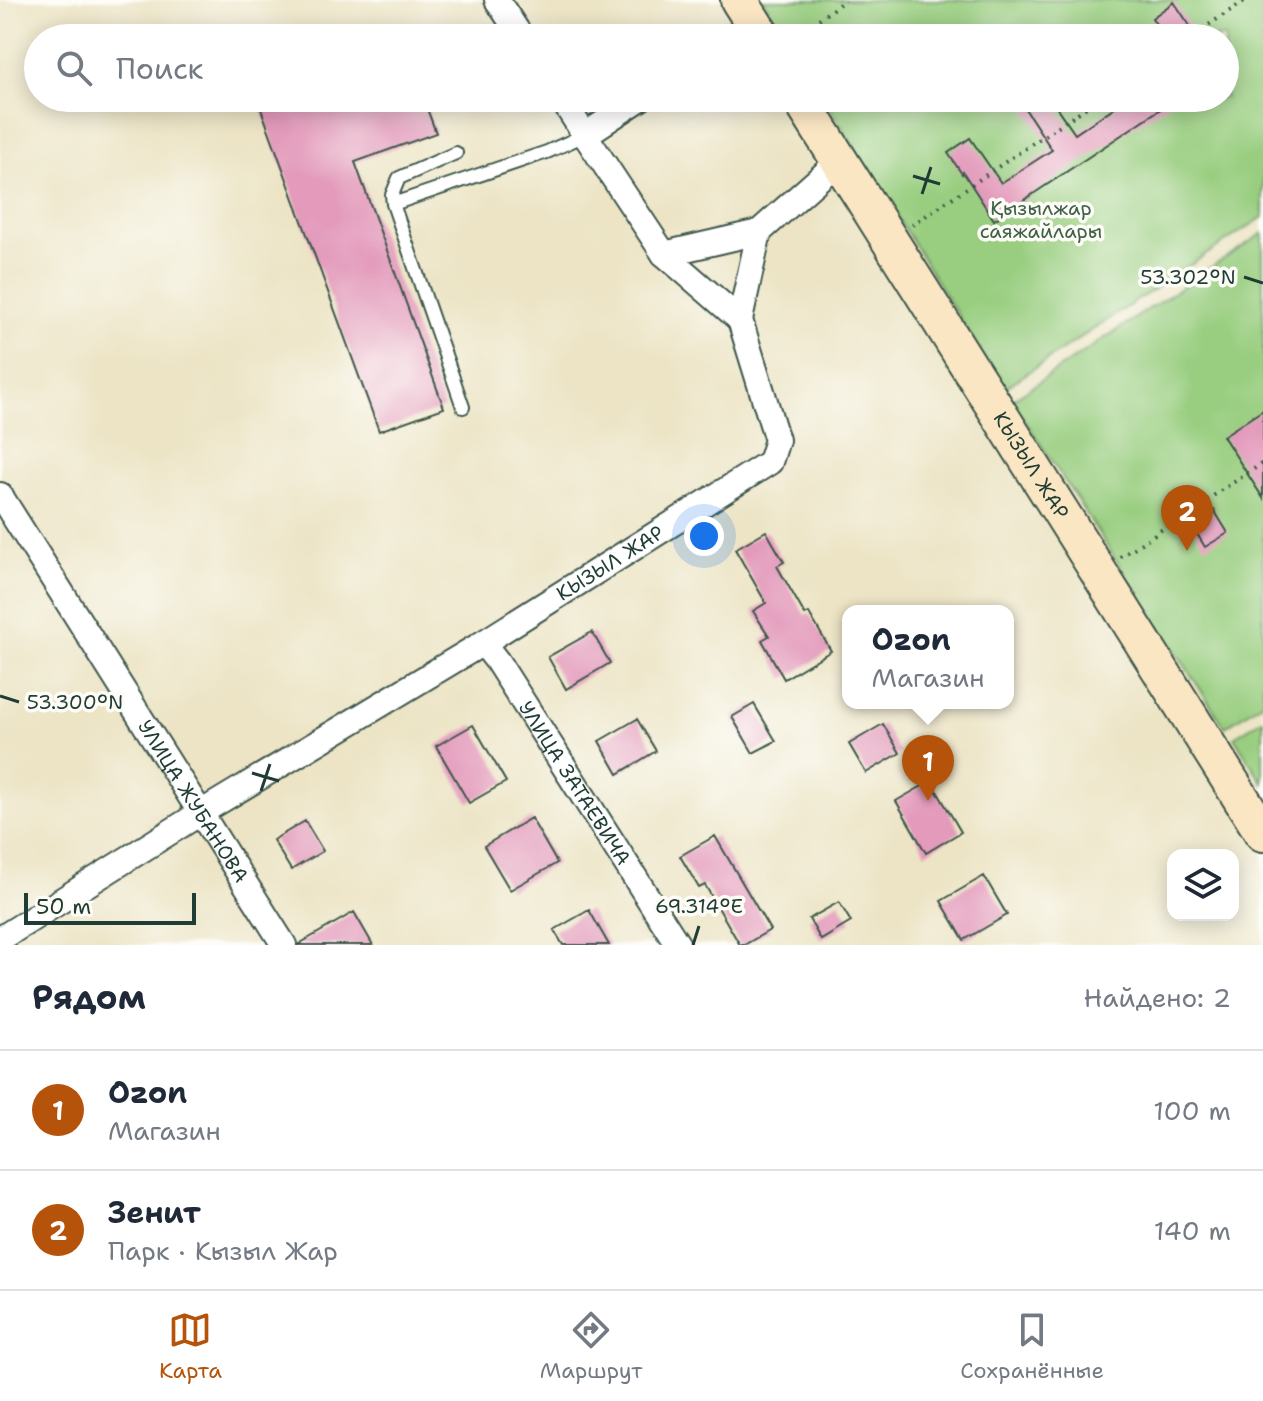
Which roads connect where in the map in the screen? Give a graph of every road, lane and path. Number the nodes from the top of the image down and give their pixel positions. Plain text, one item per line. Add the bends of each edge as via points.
1 (497, 0) edge
2 (845, 0) edge
3 (1246, 0) edge
4 (513, 24) edge
5 (812, 24) edge
6 (1210, 24) edge
7 (570, 112) edge
8 (620, 112) edge
9 (809, 112) edge
10 (1079, 112) edge
11 (585, 135) junction
12 (456, 153) dead end
13 (839, 161) junction
14 (393, 204) junction
15 (759, 232) junction
16 (890, 240) junction
17 (664, 254) junction
18 (740, 320) junction
19 (463, 407) dead end
20 (1263, 463) edge
21 (0, 495) edge
22 (1098, 571) junction
23 (490, 652) junction
24 (202, 812) junction
25 (1263, 833) edge
26 (0, 939) edge
27 (284, 945) edge
28 (678, 945) edge

1 - 4 street
2 - 5 path
3 - 6 path
7 - 11 street
8 - 11 street
9 - 13 main road, КЫЗЫЛ ЖАР
10 - 16 path
11 - 14 lane
11 - 17 street
12 - 14 lane via 399,178
13 - 15 street
13 - 16 main road, КЫЗЫЛ ЖАР
14 - 19 lane
15 - 17 street
15 - 18 street, КЫЗЫЛ ЖАР
16 - 22 main road, КЫЗЫЛ ЖАР
17 - 18 street
18 - 23 street, КЫЗЫЛ ЖАР via 777,440 770,462
20 - 22 path
21 - 24 street, УЛИЦА ЖУБАНОВА
22 - 25 main road, КЫЗЫЛ ЖАР
23 - 24 street, КЫЗЫЛ ЖАР
23 - 28 street, УЛИЦА ЗАТАЕВИЧА
24 - 26 street, КЫЗЫЛ ЖАР
24 - 27 street, УЛИЦА ЖУБАНОВА

